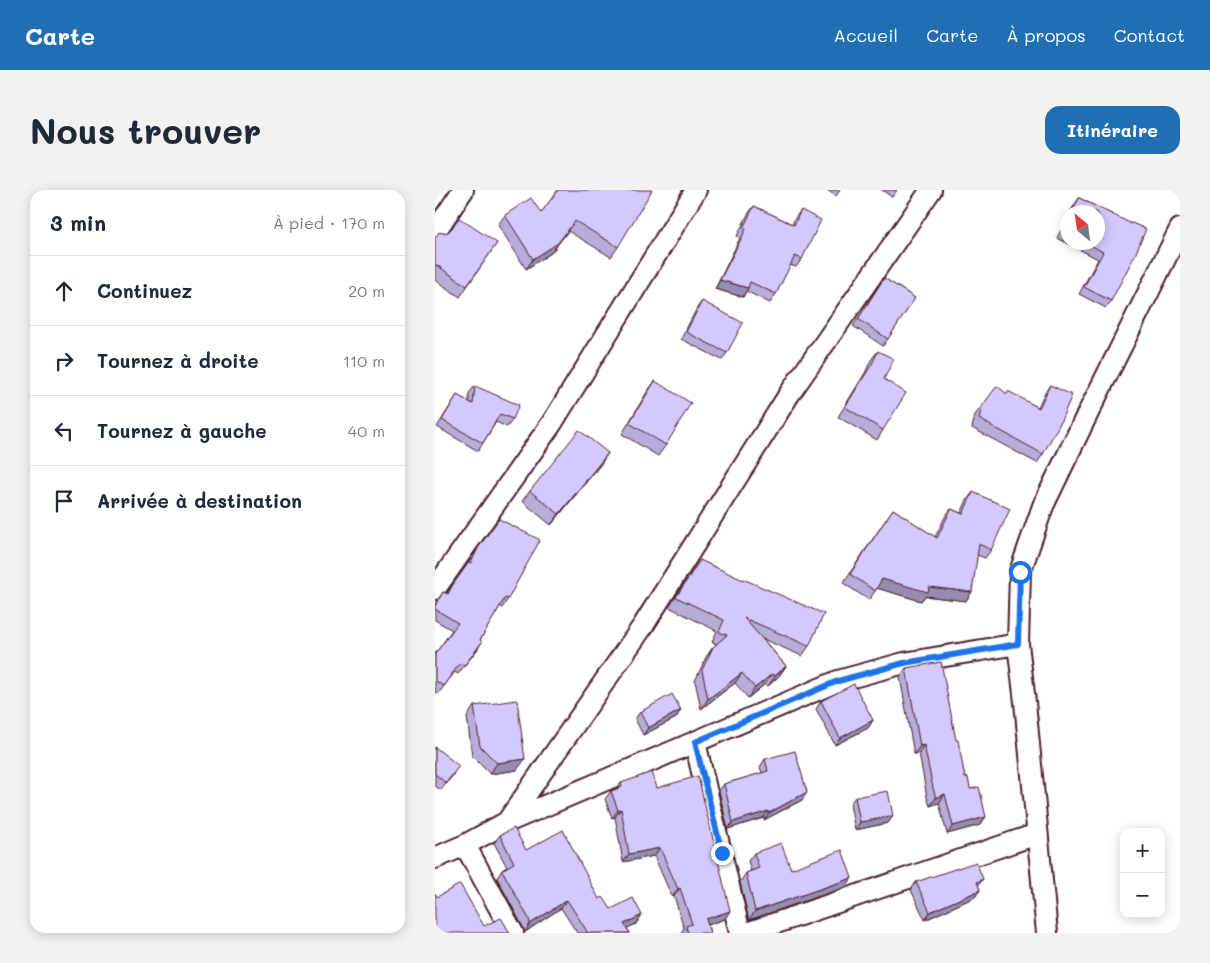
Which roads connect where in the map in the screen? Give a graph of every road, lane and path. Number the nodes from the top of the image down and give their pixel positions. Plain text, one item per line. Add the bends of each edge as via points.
1 (463, 190) edge
2 (696, 190) edge
3 (931, 190) edge
4 (1180, 228) edge
5 (435, 232) edge
6 (435, 589) edge
7 (1018, 644) junction
8 (695, 742) junction
9 (507, 822) junction
10 (1037, 834) junction
11 (465, 845) junction
12 (435, 858) edge
13 (513, 933) edge
14 (740, 933) edge
15 (747, 933) edge
16 (1047, 933) edge

1 - 5 street
2 - 6 street via 552,423
3 - 9 street via 790,392 643,626
4 - 7 street via 1043,506 1020,572
7 - 8 street via 904,663 838,681
7 - 10 street
8 - 9 street
8 - 14 street
9 - 11 street
10 - 15 street
10 - 16 street
11 - 12 street
11 - 13 street

